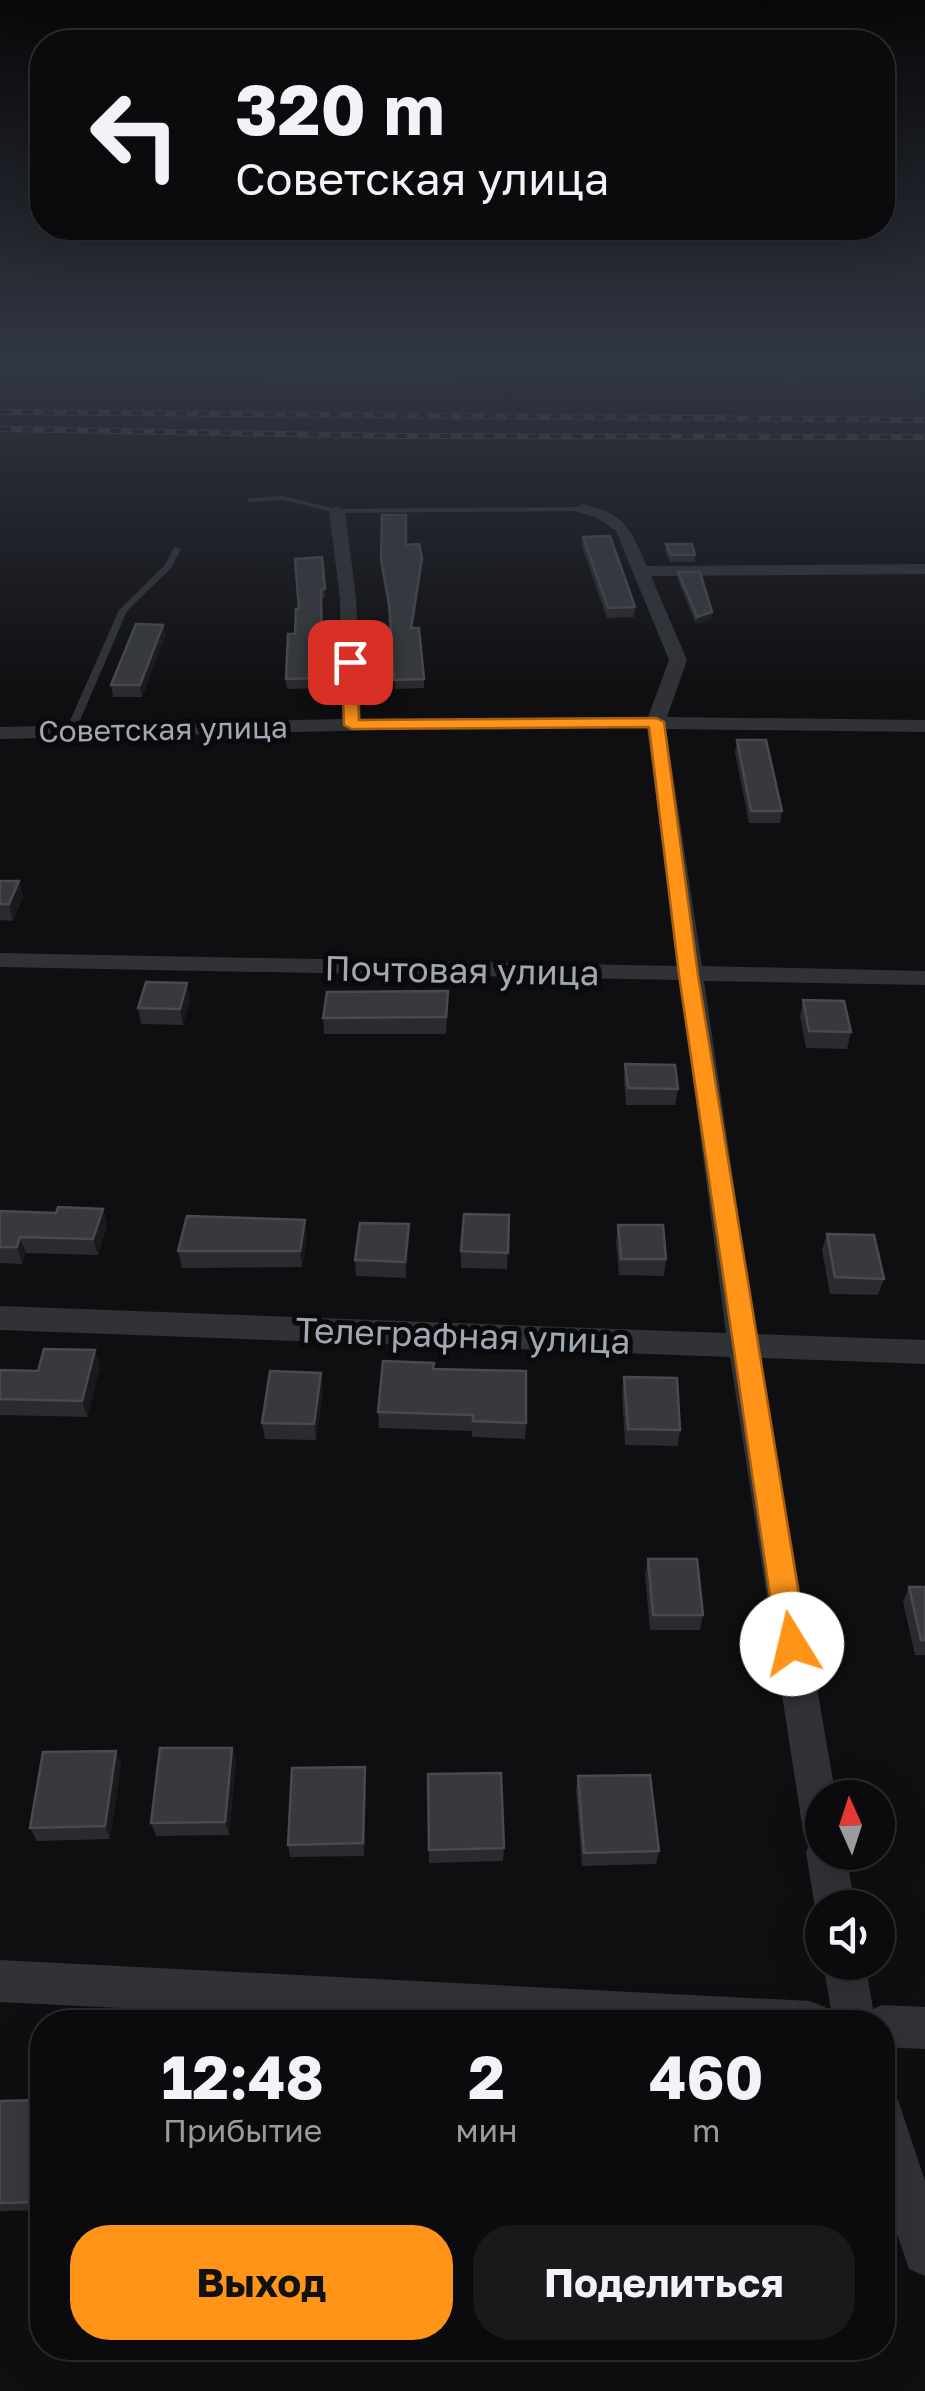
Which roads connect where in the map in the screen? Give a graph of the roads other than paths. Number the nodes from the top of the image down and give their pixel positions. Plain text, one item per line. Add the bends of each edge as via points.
1 (250, 500) dead end
2 (582, 509) joint
3 (336, 511) junction
4 (177, 549) dead end
5 (925, 569) edge
6 (641, 571) junction
7 (656, 722) junction
8 (352, 725) junction
9 (925, 726) edge
10 (70, 732) junction
11 (0, 733) edge
12 (0, 960) edge
13 (688, 975) junction
14 (925, 978) edge
15 (0, 1318) edge
16 (743, 1345) junction
17 (925, 1352) edge
18 (814, 1780) edge
19 (0, 1980) edge
20 (847, 1980) edge
21 (579, 2010) edge
22 (852, 2010) edge
23 (895, 2027) edge
24 (925, 2028) edge
25 (895, 2157) edge
26 (925, 2253) edge

1 - 3 lane via 282,498
2 - 3 lane
2 - 6 street via 623,528
3 - 8 street via 348,598
4 - 10 lane via 123,610
5 - 6 street
6 - 7 street via 678,660
7 - 8 street, Советская улица
7 - 9 street, Советская улица
7 - 13 street
8 - 10 street, Советская улица
10 - 11 street, Советская улица
12 - 13 street, Почтовая улица
13 - 14 street, Почтовая улица
13 - 16 street
15 - 16 street, Телеграфная улица
16 - 17 street, Телеграфная улица
16 - 18 street
19 - 21 street
20 - 22 street
23 - 24 street
25 - 26 street

